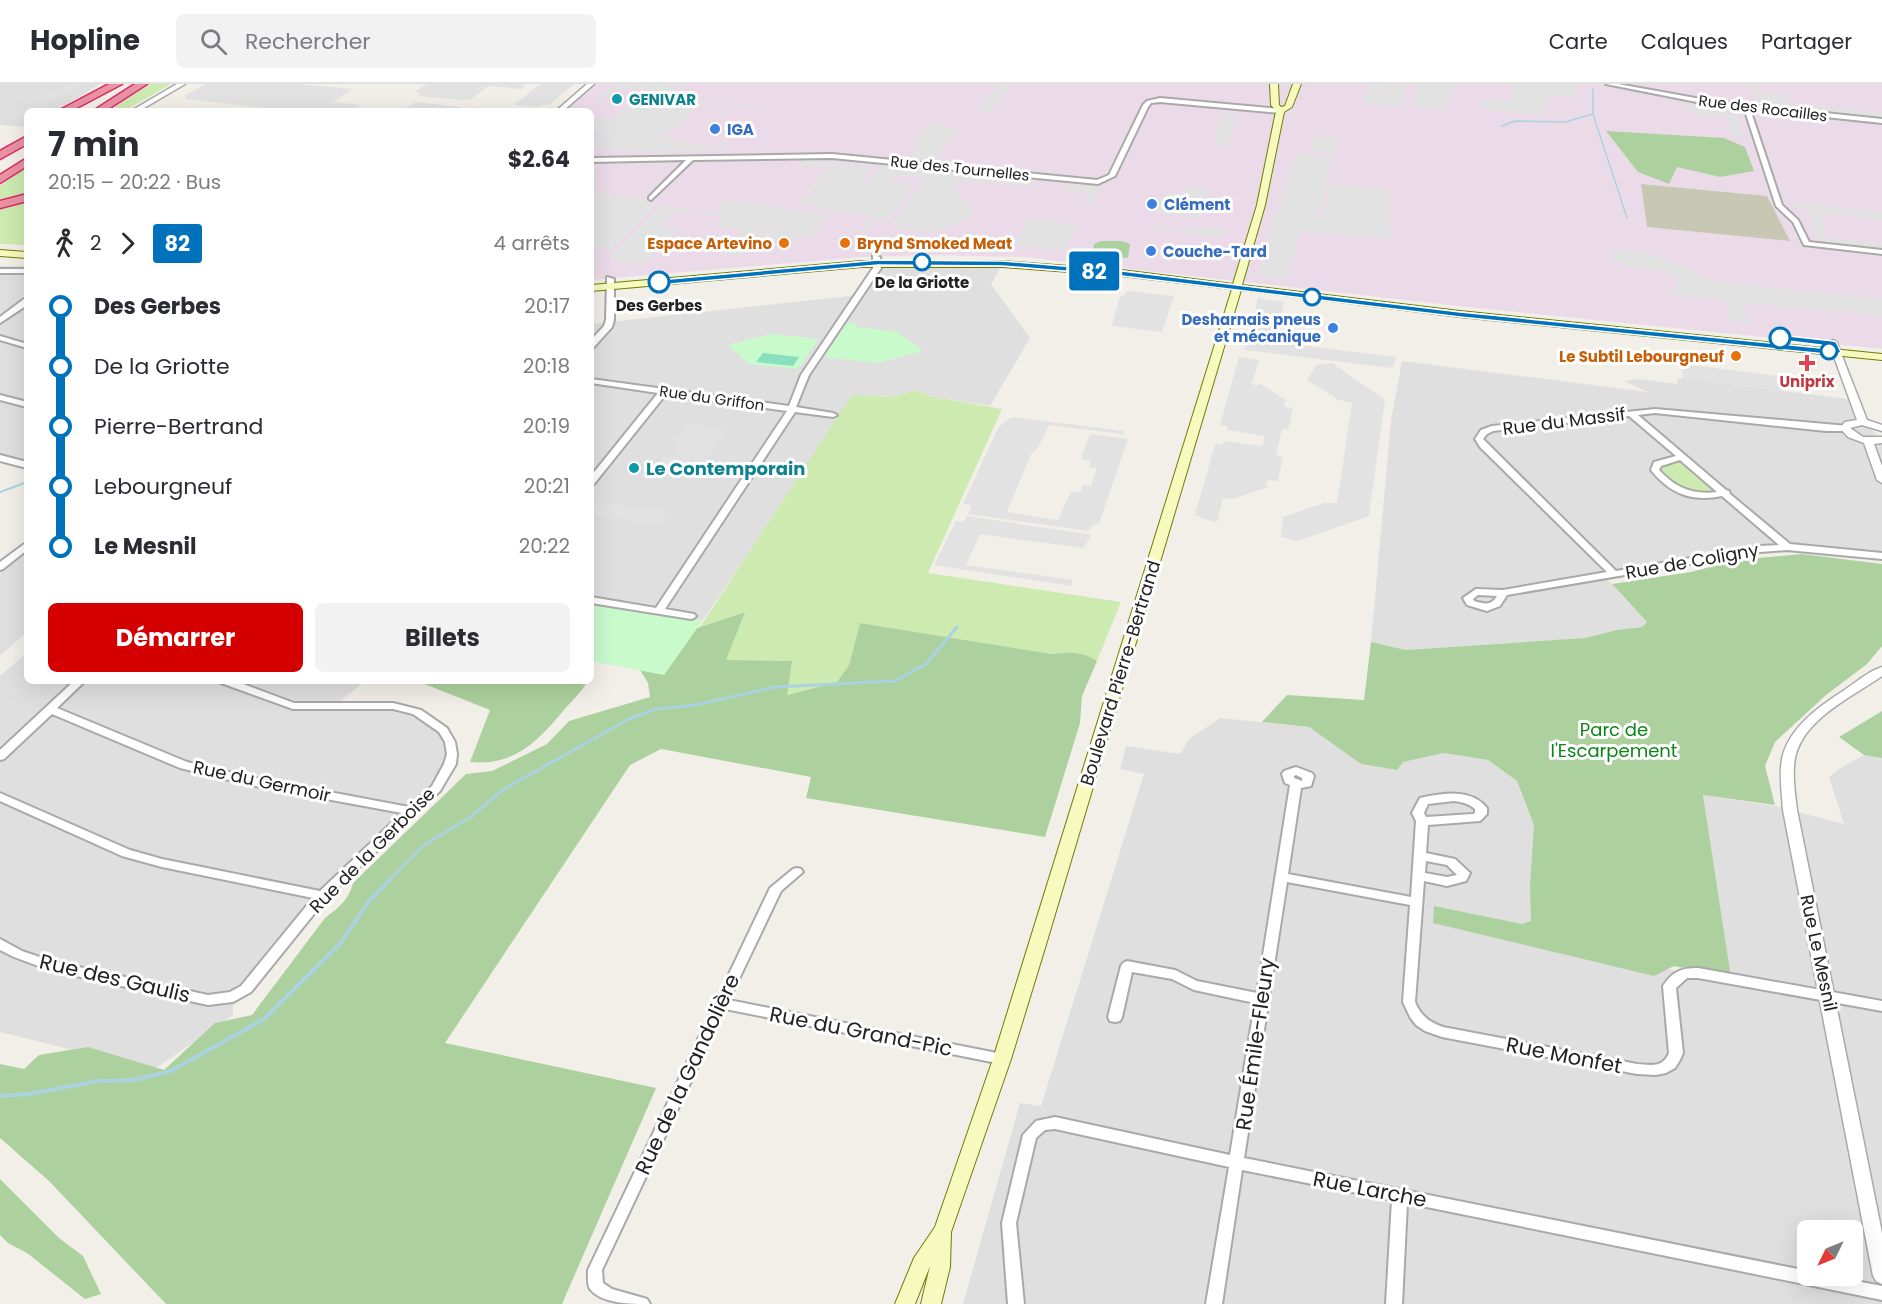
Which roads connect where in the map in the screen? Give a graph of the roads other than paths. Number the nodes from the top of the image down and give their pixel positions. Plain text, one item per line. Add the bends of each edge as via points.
1 (118, 84) edge
2 (142, 84) edge
3 (182, 84) edge
4 (591, 84) edge
5 (1274, 84) edge
6 (1298, 84) edge
7 (1609, 84) edge
8 (69, 108) edge
9 (78, 108) edge
10 (103, 108) edge
11 (139, 108) edge
12 (147, 108) edge
13 (563, 108) edge
14 (1747, 108) junction
15 (1280, 111) junction
16 (1882, 121) edge
17 (24, 130) edge
18 (2, 140) dead end
19 (24, 141) edge
20 (0, 156) edge
21 (692, 158) junction
22 (594, 160) edge
23 (24, 163) edge
24 (0, 180) edge
25 (24, 198) edge
26 (651, 198) dead end
27 (0, 205) edge
28 (0, 247) edge
29 (24, 248) edge
30 (1882, 252) edge
31 (0, 253) edge
32 (24, 255) edge
33 (877, 260) junction
34 (0, 271) edge
35 (24, 271) edge
36 (594, 280) edge
37 (610, 283) junction
38 (1237, 284) junction
39 (594, 287) edge
40 (24, 303) edge
41 (0, 321) edge
42 (0, 338) edge
43 (594, 342) edge
44 (24, 345) edge
45 (1834, 348) junction
46 (1882, 349) edge
47 (1882, 357) edge
48 (594, 381) edge
49 (664, 391) junction
50 (0, 397) edge
51 (24, 404) edge
52 (791, 410) junction
53 (1630, 413) junction
54 (833, 415) dead end
55 (1863, 422) junction
56 (1845, 428) junction
57 (1882, 428) edge
58 (1868, 440) junction
59 (1882, 440) edge
60 (1683, 457) junction
61 (0, 458) edge
62 (24, 464) edge
63 (594, 478) edge
64 (1882, 480) edge
65 (1726, 493) junction
66 (24, 547) edge
67 (1787, 547) junction
68 (1882, 556) edge
69 (0, 567) edge
70 (1614, 574) junction
71 (1503, 593) dead end
72 (594, 600) edge
73 (659, 611) junction
74 (691, 616) dead end
75 (1882, 671) edge
76 (77, 684) edge
77 (233, 684) edge
78 (50, 709) junction
79 (0, 756) edge
80 (1296, 784) dead end
81 (0, 797) edge
82 (411, 811) junction
83 (1422, 821) junction
84 (1420, 856) junction
85 (797, 872) dead end
86 (1419, 876) junction
87 (1281, 878) junction
88 (322, 896) junction
89 (1417, 902) junction
90 (0, 944) edge
91 (233, 997) joint
92 (1828, 997) junction
93 (1261, 999) junction
94 (721, 1003) junction
95 (1882, 1006) edge
96 (1115, 1017) dead end
97 (1002, 1059) junction
98 (1238, 1163) junction
99 (1400, 1195) junction
100 (943, 1230) junction
101 (1882, 1276) edge
102 (1882, 1293) edge
103 (642, 1304) edge
104 (905, 1304) edge
105 (931, 1304) edge
106 (1016, 1304) edge
107 (1214, 1304) edge
108 (1394, 1304) edge

1 - 8 highway
1 - 9 highway
2 - 10 highway
3 - 11 street
3 - 12 street
4 - 13 street
5 - 15 main road, Boulevard Pierre-Bertrand via 1275,105
6 - 15 main road, Boulevard Pierre-Bertrand via 1288,107
7 - 14 street, Rue des Rocailles
14 - 16 street, Rue des Rocailles
14 - 30 street via 1779,206 1796,221 1806,244
15 - 21 street, Rue des Tournelles via 1149,102 1112,176 1098,182 832,156
15 - 38 main road, Boulevard Pierre-Bertrand via 1260,205
17 - 18 highway
19 - 20 highway
21 - 22 street, Rue des Tournelles
21 - 26 street
23 - 24 highway
25 - 27 highway
28 - 29 main road
31 - 32 main road
33 - 37 main road via 802,261
33 - 38 main road via 1024,258
33 - 52 street via 877,268 805,375
34 - 35 street
36 - 37 main road
37 - 39 main road
37 - 43 street via 610,320
38 - 45 main road via 1460,314
38 - 97 main road, Boulevard Pierre-Bertrand
40 - 41 street
42 - 44 street
45 - 46 main road
45 - 47 main road
45 - 55 street
48 - 49 street, Rue du Griffon
49 - 52 street, Rue du Griffon
49 - 63 street
50 - 51 street
52 - 54 street, Rue du Griffon
52 - 73 street
53 - 56 street, Rue du Massif via 1677,412
53 - 60 street
53 - 70 street, Rue du Massif via 1492,429 1479,440
55 - 56 street via 1851,422
55 - 57 street
56 - 58 street
58 - 59 street
58 - 64 street
60 - 65 street
60 - 65 street via 1657,464 1654,470 1687,495 1705,498
61 - 62 street
65 - 67 street
66 - 69 street
67 - 68 street, Rue de Coligny
67 - 70 street, Rue de Coligny
70 - 71 street, Rue de Coligny
72 - 73 street
73 - 74 street
75 - 92 street, Rue Le Mesnil via 1817,716 1799,733 1789,756 1790,810
76 - 78 street
77 - 82 street, Rue de la Gerboise via 293,706 393,706 430,719 450,742 450,764 436,788
78 - 79 street
78 - 82 street, Rue du Germoir via 195,768
80 - 87 street, Rue Émile-Fleury
81 - 88 street via 126,853
82 - 88 street, Rue de la Gerboise
83 - 83 street via 1476,818 1481,808 1467,799 1454,797 1424,801 1418,813
83 - 84 street
84 - 86 street
84 - 86 street via 1451,862 1464,873 1457,881 1449,882
85 - 94 street, Rue de la Gandolière via 776,888
86 - 89 street
87 - 89 street
87 - 93 street, Rue Émile-Fleury
88 - 91 street, Rue de la Gerboise via 246,989
89 - 92 street, Rue Monfet via 1409,1002 1417,1020 1442,1032 1655,1070 1673,1063 1676,1053 1669,986 1684,973
90 - 91 street, Rue des Gaulis via 49,965 208,1000
92 - 95 street, Rue Monfet
92 - 101 street, Rue Le Mesnil
93 - 96 street via 1127,966
93 - 98 street, Rue Émile-Fleury
94 - 97 street, Rue du Grand-Pic
94 - 103 street, Rue de la Gandolière via 595,1270 596,1286 608,1295
97 - 100 main road, Boulevard Pierre-Bertrand
98 - 99 street, Rue Larche
98 - 106 street, Rue Larche via 1055,1123 1041,1125 1030,1135 1010,1223
98 - 107 street, Rue Émile-Fleury
99 - 102 street, Rue Larche
99 - 108 street
100 - 104 main road, Boulevard Pierre-Bertrand via 921,1264
100 - 105 main road, Boulevard Pierre-Bertrand

